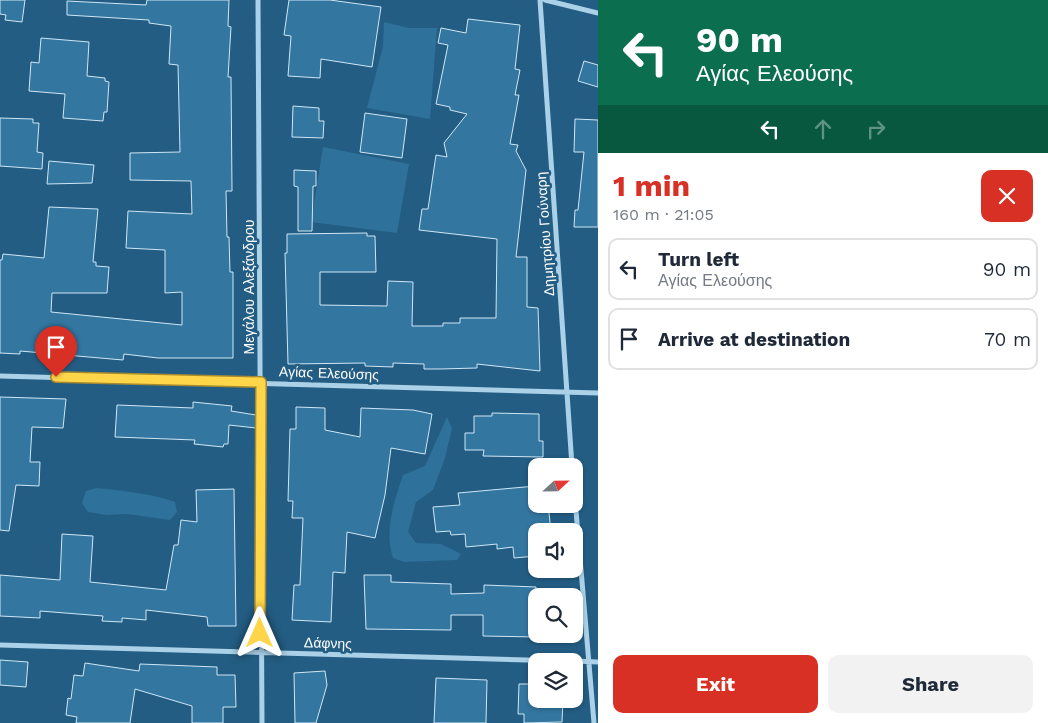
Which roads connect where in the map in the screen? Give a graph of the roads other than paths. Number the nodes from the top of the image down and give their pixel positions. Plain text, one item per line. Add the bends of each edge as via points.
1 (258, 0) edge
2 (540, 0) edge
3 (546, 0) edge
4 (598, 13) edge
5 (0, 376) edge
6 (261, 382) junction
7 (566, 392) junction
8 (598, 393) edge
9 (571, 458) edge
10 (576, 513) edge
11 (0, 645) edge
12 (260, 653) junction
13 (528, 660) edge
14 (583, 662) edge
15 (587, 662) junction
16 (598, 662) edge
17 (262, 723) edge
18 (594, 723) edge

1 - 6 street, Μεγάλου Αλεξάνδρου
2 - 7 street, Δημητρίου Γούναρη
3 - 4 street
5 - 6 street, Αγίας Ελεούσης
6 - 7 street, Αγίας Ελεούσης
6 - 12 street, Μεγάλου Αλεξάνδρου
7 - 8 street, Αγίας Ελεούσης
7 - 9 street, Δημητρίου Γούναρη
10 - 15 street
11 - 12 street, Δάφνης
12 - 13 street, Δάφνης
12 - 17 street, Μεγάλου Αλεξάνδρου
14 - 15 street
15 - 16 street
15 - 18 street

